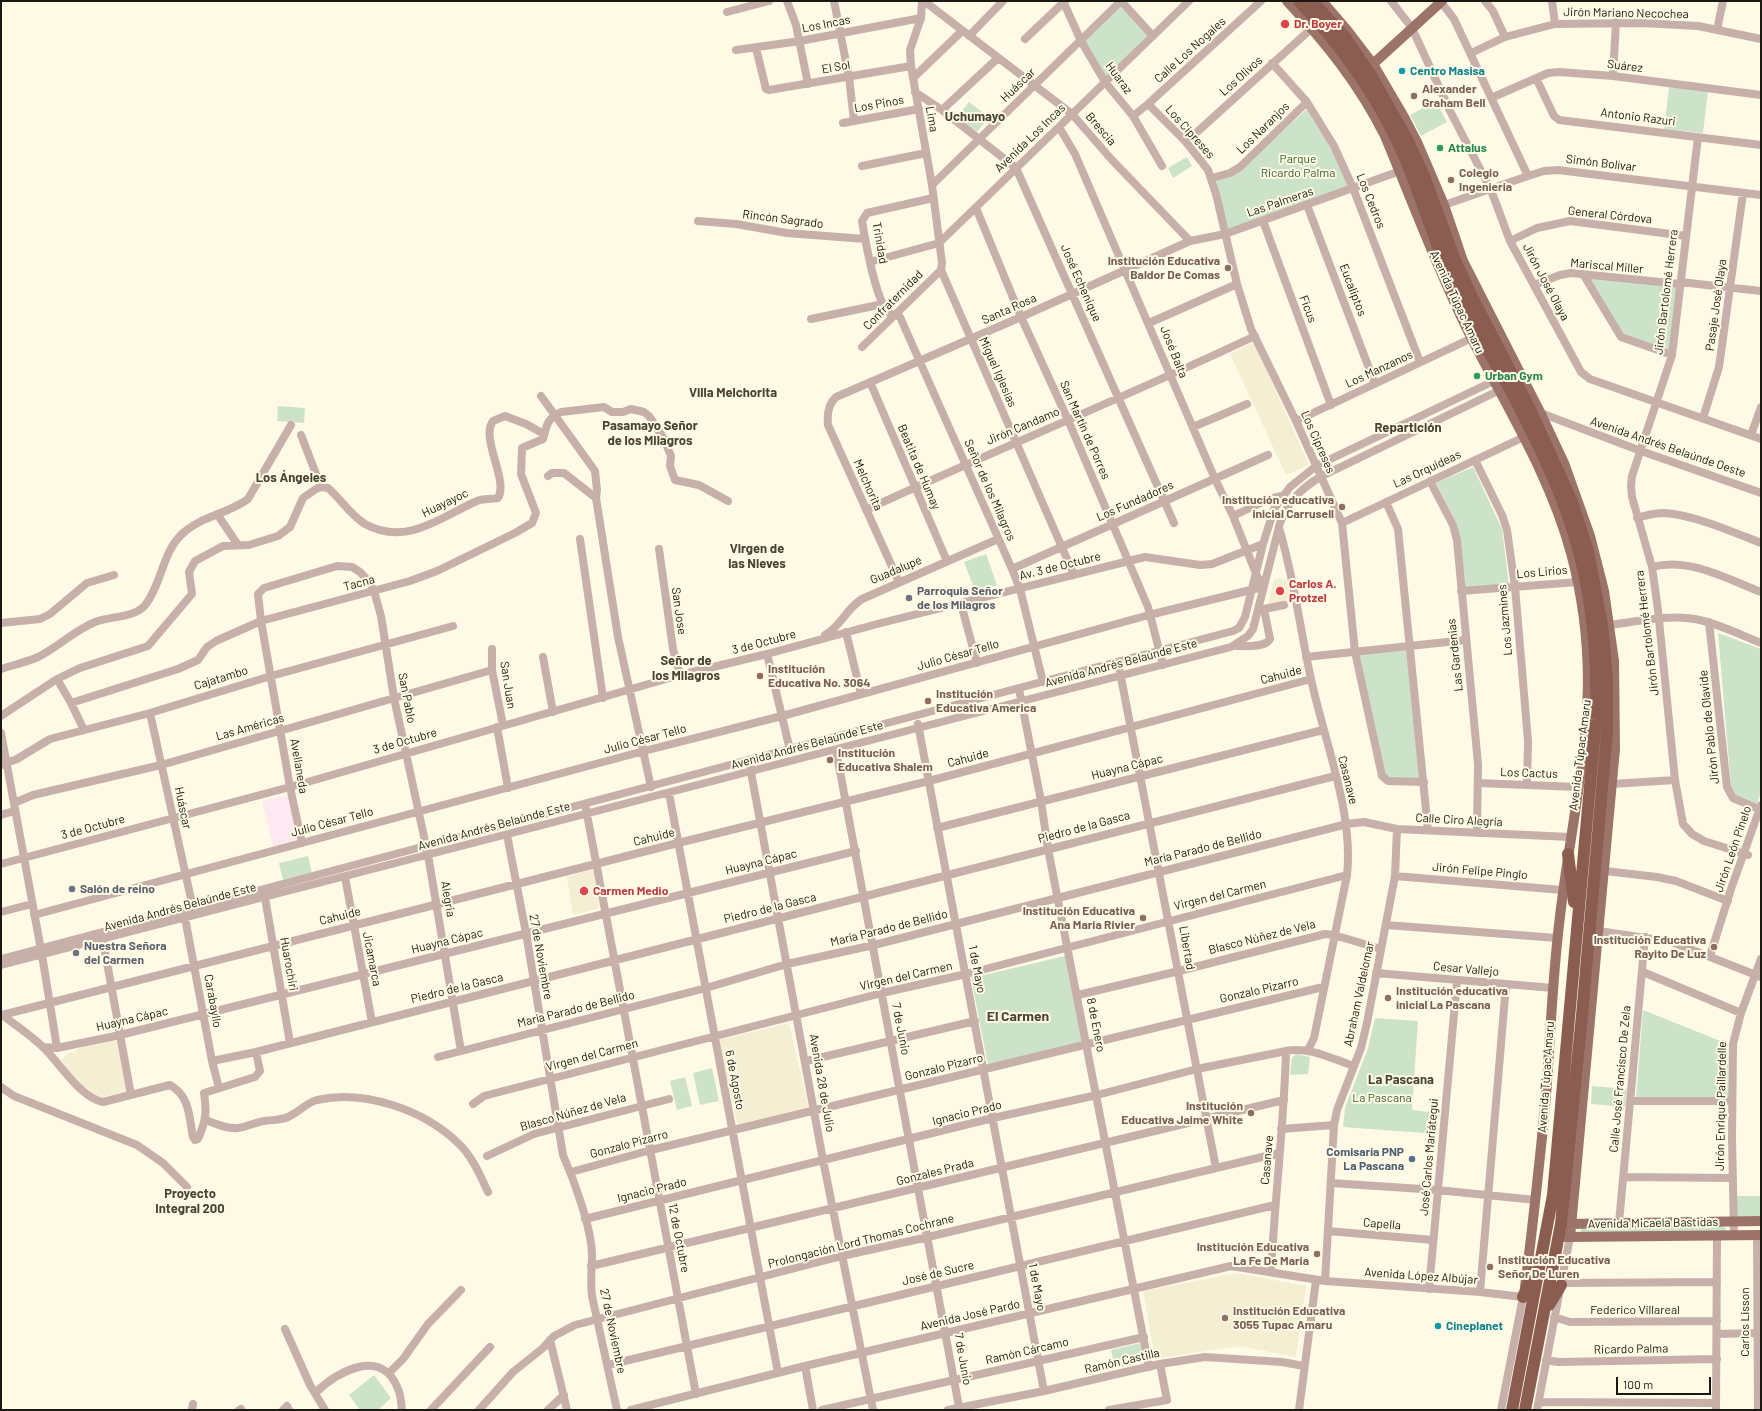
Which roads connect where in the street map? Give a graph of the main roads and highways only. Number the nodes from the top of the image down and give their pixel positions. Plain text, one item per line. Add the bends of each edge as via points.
1 (1287, 1) edge
2 (1299, 1) edge
3 (1312, 1) edge
4 (1322, 1) edge
5 (1441, 2) edge
6 (1373, 64) junction
7 (1500, 383) junction
8 (1517, 393) junction
9 (1532, 405) junction
10 (1568, 854) junction
11 (1577, 922) junction
12 (1761, 1221) edge
13 (1547, 1224) junction
14 (1567, 1224) junction
15 (1759, 1235) edge
16 (1565, 1237) junction
17 (1544, 1242) junction
18 (1562, 1284) road end
19 (1523, 1297) joint
20 (1549, 1314) junction
21 (1512, 1410) edge
22 (1525, 1410) edge

1 - 7 main road, Avenida Túpac Amaru via 1337,58 1373,112 1439,268 1472,338
2 - 7 highway, Avenida Túpac Amaru via 1358,72 1393,131 1420,194 1455,289
3 - 8 highway, Avenida Túpac Amaru via 1344,36 1388,102 1424,176 1455,260
4 - 6 main road, Avenida Túpac Amaru
5 - 6 main road
6 - 9 main road, Avenida Túpac Amaru via 1404,116 1444,205 1472,280
7 - 8 highway, Avenida Túpac Amaru
7 - 10 main road, Avenida Túpac Amaru via 1566,534 1578,582 1585,626 1588,678 1586,726
8 - 9 highway, Avenida Túpac Amaru
8 - 11 highway, Avenida Túpac Amaru via 1572,527 1584,573 1593,627 1597,684 1596,720
9 - 14 highway, Avenida Túpac Amaru via 1581,528 1592,569 1602,625 1607,688 1605,760
9 - 14 main road, Avenida Túpac Amaru via 1541,414 1564,463 1588,529 1600,573 1614,676 1616,748
10 - 11 highway
10 - 19 main road, Avenida Túpac Amaru via 1557,938 1536,1200
11 - 13 highway, Avenida Túpac Amaru via 1552,1195
12 - 14 main road, Avenida Micaela Bastidas
13 - 14 main road, Avenida Micaela Bastidas
13 - 17 highway, Avenida Túpac Amaru
14 - 16 highway, Avenida Túpac Amaru
15 - 16 main road, Avenida Micaela Bastidas
16 - 17 main road, Avenida Micaela Bastidas
16 - 20 highway, Avenida Túpac Amaru
17 - 19 highway
17 - 21 highway, Avenida Túpac Amaru
18 - 20 highway
20 - 22 highway, Avenida Túpac Amaru

